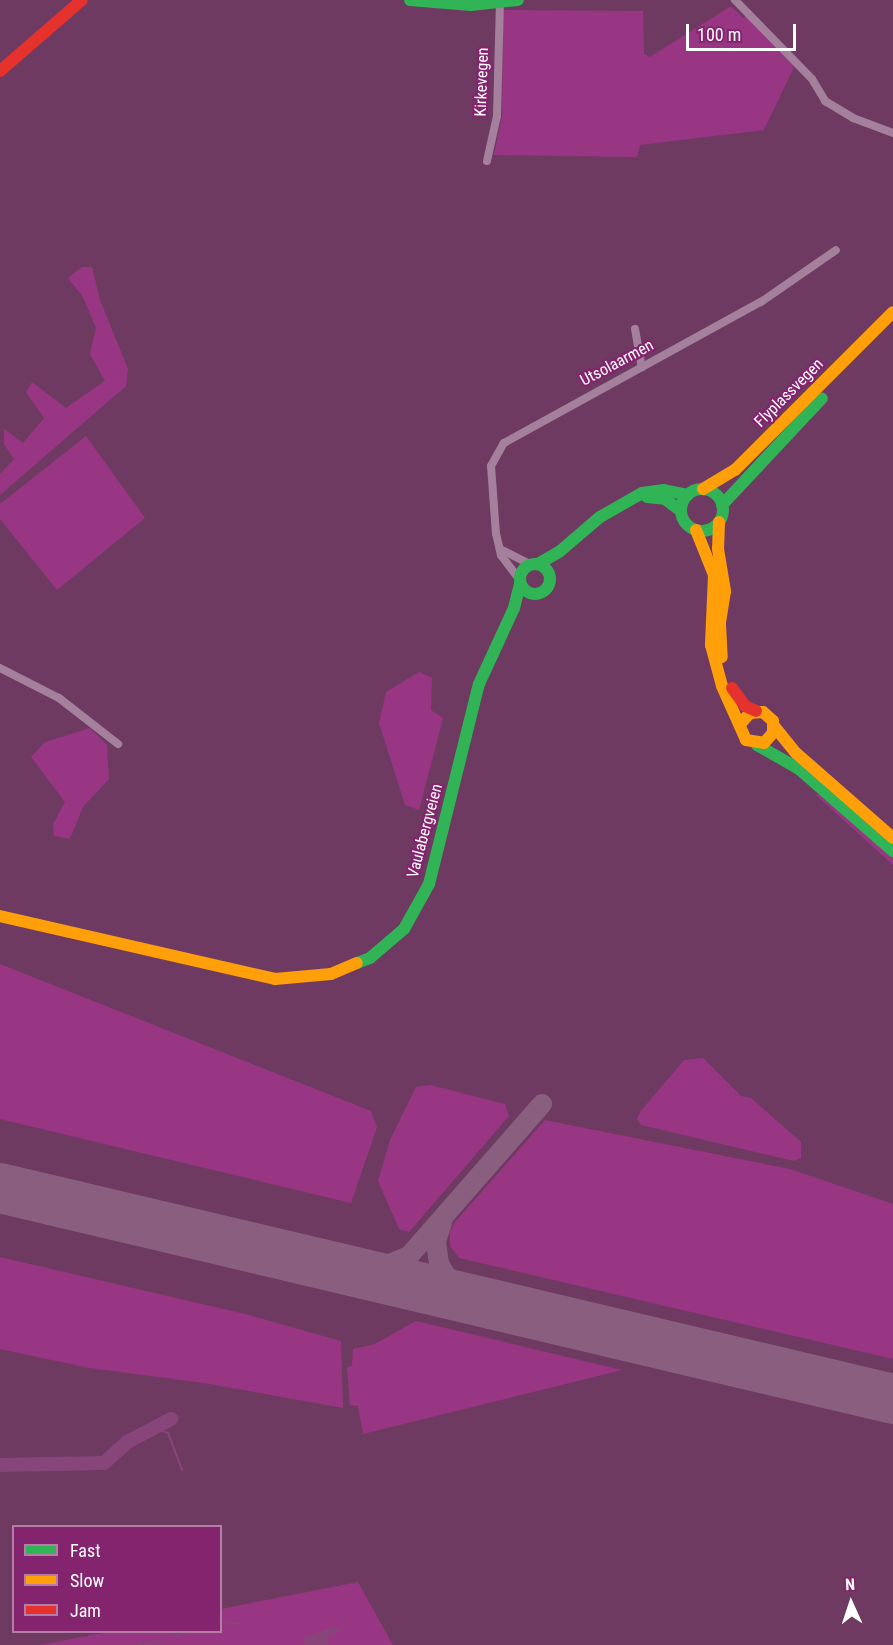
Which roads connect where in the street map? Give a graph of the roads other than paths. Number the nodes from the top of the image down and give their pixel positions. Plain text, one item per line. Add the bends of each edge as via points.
1 (82, 0) edge
2 (410, 0) edge
3 (518, 0) edge
4 (735, 0) edge
5 (500, 3) junction
6 (0, 71) edge
7 (893, 133) edge
8 (487, 161) dead end
9 (836, 250) dead end
10 (893, 312) edge
11 (893, 326) edge
12 (635, 328) dead end
13 (642, 367) junction
14 (703, 489) junction
15 (687, 495) junction
16 (634, 498) junction
17 (722, 505) junction
18 (681, 511) junction
19 (719, 522) junction
20 (696, 530) junction
21 (500, 548) junction
22 (559, 552) junction
23 (534, 564) junction
24 (550, 576) junction
25 (520, 581) junction
26 (537, 594) junction
27 (514, 608) junction
28 (0, 668) edge
29 (756, 711) junction
30 (741, 723) junction
31 (774, 726) junction
32 (118, 744) dead end
33 (758, 745) junction
34 (893, 838) edge
35 (893, 851) edge
36 (0, 916) edge

1 - 6 main road
2 - 5 main road
3 - 5 main road
4 - 7 street via 812,80 825,101 853,118
5 - 8 street, Kirkevegen via 497,116
9 - 13 street, Utsolaarmen via 760,302
10 - 14 main road, Flyplassvegen via 735,470
11 - 17 main road, Flyplassvegen via 754,467
12 - 13 street
13 - 21 street, Utsolaarmen via 499,447 491,466
14 - 15 main road
14 - 17 main road via 712,492
15 - 16 main road via 652,491
15 - 18 main road
16 - 18 main road via 665,499
16 - 22 main road via 600,517
17 - 19 main road
18 - 20 main road via 683,519
19 - 20 main road via 705,531
19 - 29 main road via 718,549 725,591 719,644 736,697
20 - 30 main road via 714,575 710,624 716,666
21 - 23 street
21 - 25 street, Utsolaarmen
22 - 23 main road
22 - 24 main road
23 - 24 main road
23 - 25 main road
24 - 26 main road via 548,588
25 - 26 main road via 527,592
25 - 27 main road, Vaulabergveien
26 - 27 main road
27 - 36 main road, Vaulabergveien via 493,647 475,699 429,884 404,929 370,958 331,974 275,979
28 - 32 street via 59,698
29 - 30 main road
29 - 31 main road via 767,714
30 - 33 main road via 746,740
31 - 33 main road via 770,739
31 - 34 main road via 805,762
33 - 35 main road via 799,769

